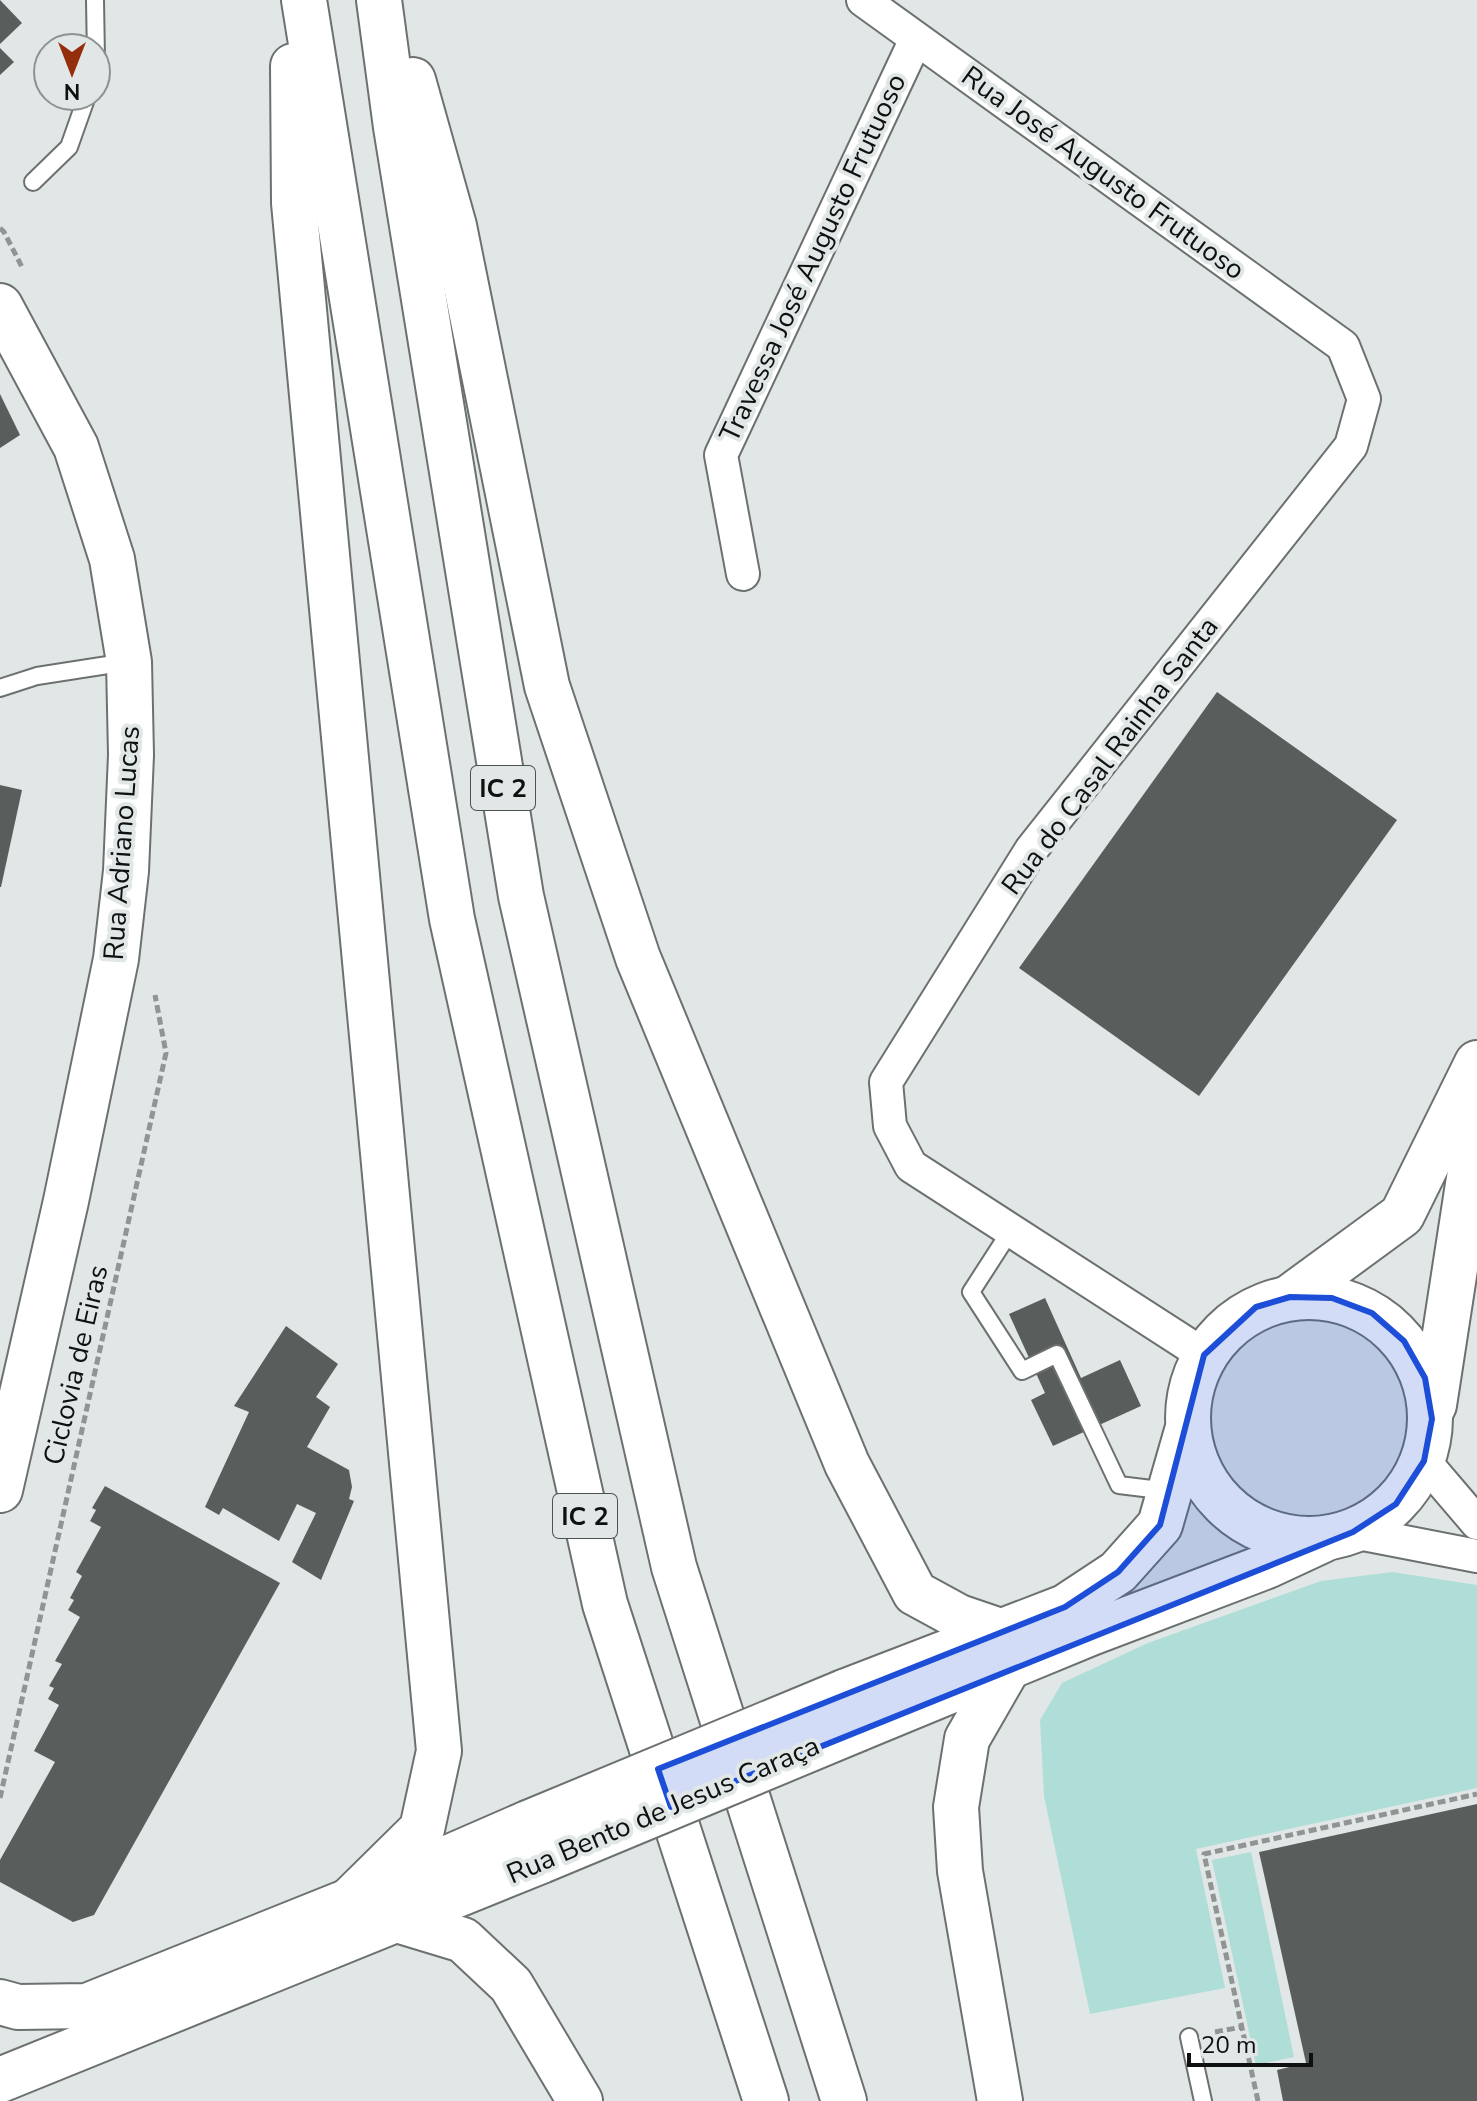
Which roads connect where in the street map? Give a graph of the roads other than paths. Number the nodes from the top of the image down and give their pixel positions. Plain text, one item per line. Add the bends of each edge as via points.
1 (95, 0) edge
2 (293, 0) edge
3 (304, 0) edge
4 (379, 0) edge
5 (391, 0) edge
6 (863, 0) edge
7 (96, 32) edge
8 (916, 39) junction
9 (81, 112) edge
10 (33, 182) dead end
11 (0, 306) edge
12 (1343, 346) joint
13 (743, 574) dead end
14 (129, 662) junction
15 (0, 688) edge
16 (1477, 1063) edge
17 (1477, 1126) edge
18 (1011, 1230) junction
19 (1290, 1297) junction
20 (1204, 1355) junction
21 (1187, 1431) junction
22 (1428, 1440) junction
23 (0, 1490) edge
24 (1170, 1491) junction
25 (1477, 1523) edge
26 (1339, 1536) junction
27 (1477, 1556) edge
28 (1006, 1649) junction
29 (534, 1842) junction
30 (349, 1901) junction
31 (397, 1920) junction
32 (0, 2002) edge
33 (1189, 2037) dead end
34 (0, 2080) edge
35 (580, 2101) edge
36 (766, 2101) edge
37 (844, 2101) edge
38 (1000, 2101) edge
39 (1203, 2101) edge

1 - 7 lane
2 - 30 main road via 294,203 439,1751 422,1829
3 - 36 main road, IC 2 via 452,919 605,1604
4 - 37 main road, IC 2 via 521,896 674,1567
5 - 28 main road via 454,226 547,686 638,958 847,1464 915,1593
6 - 8 street, Rua José Augusto Frutuoso
8 - 12 street, Rua José Augusto Frutuoso
8 - 13 street, Travessa José Augusto Frutuoso via 721,455
9 - 10 lane via 69,147
11 - 14 main road, Rua Adriano Lucas via 76,447 112,559
12 - 18 street, Rua do Casal Rainha Santa via 1364,399 1351,446 1031,850 886,1082 890,1126 911,1166
14 - 15 lane via 37,676
14 - 23 main road, Rua Adriano Lucas via 131,770 116,959 66,1201 14,1399
16 - 19 main road via 1402,1215
17 - 22 main road
18 - 20 street, Rua do Casal Rainha Santa
18 - 24 lane via 971,1292 1022,1371 1057,1354 1119,1485
19 - 20 main road via 1256,1307 1226,1328
19 - 22 main road via 1332,1298 1372,1313 1404,1341 1425,1378
20 - 21 main road via 1189,1392
21 - 24 main road, Rua Bento de Jesus Caraça
21 - 26 main road via 1197,1468 1219,1501 1249,1525 1286,1538
22 - 25 street
22 - 26 main road via 1396,1504
24 - 28 main road, Rua Bento de Jesus Caraça via 1160,1525 1118,1572
26 - 27 street
26 - 28 main road, Rua Bento de Jesus Caraça via 1267,1566
28 - 29 main road, Rua Bento de Jesus Caraça, bridge
28 - 38 main road via 967,1739 956,1807 960,1871
29 - 30 main road, Rua Bento de Jesus Caraça
29 - 31 main road, Rua Bento de Jesus Caraça
30 - 32 main road, Rua Bento de Jesus Caraça via 87,2006 18,2007
31 - 34 main road, Rua Bento de Jesus Caraça
31 - 35 main road via 463,1940 511,1985
33 - 39 lane

